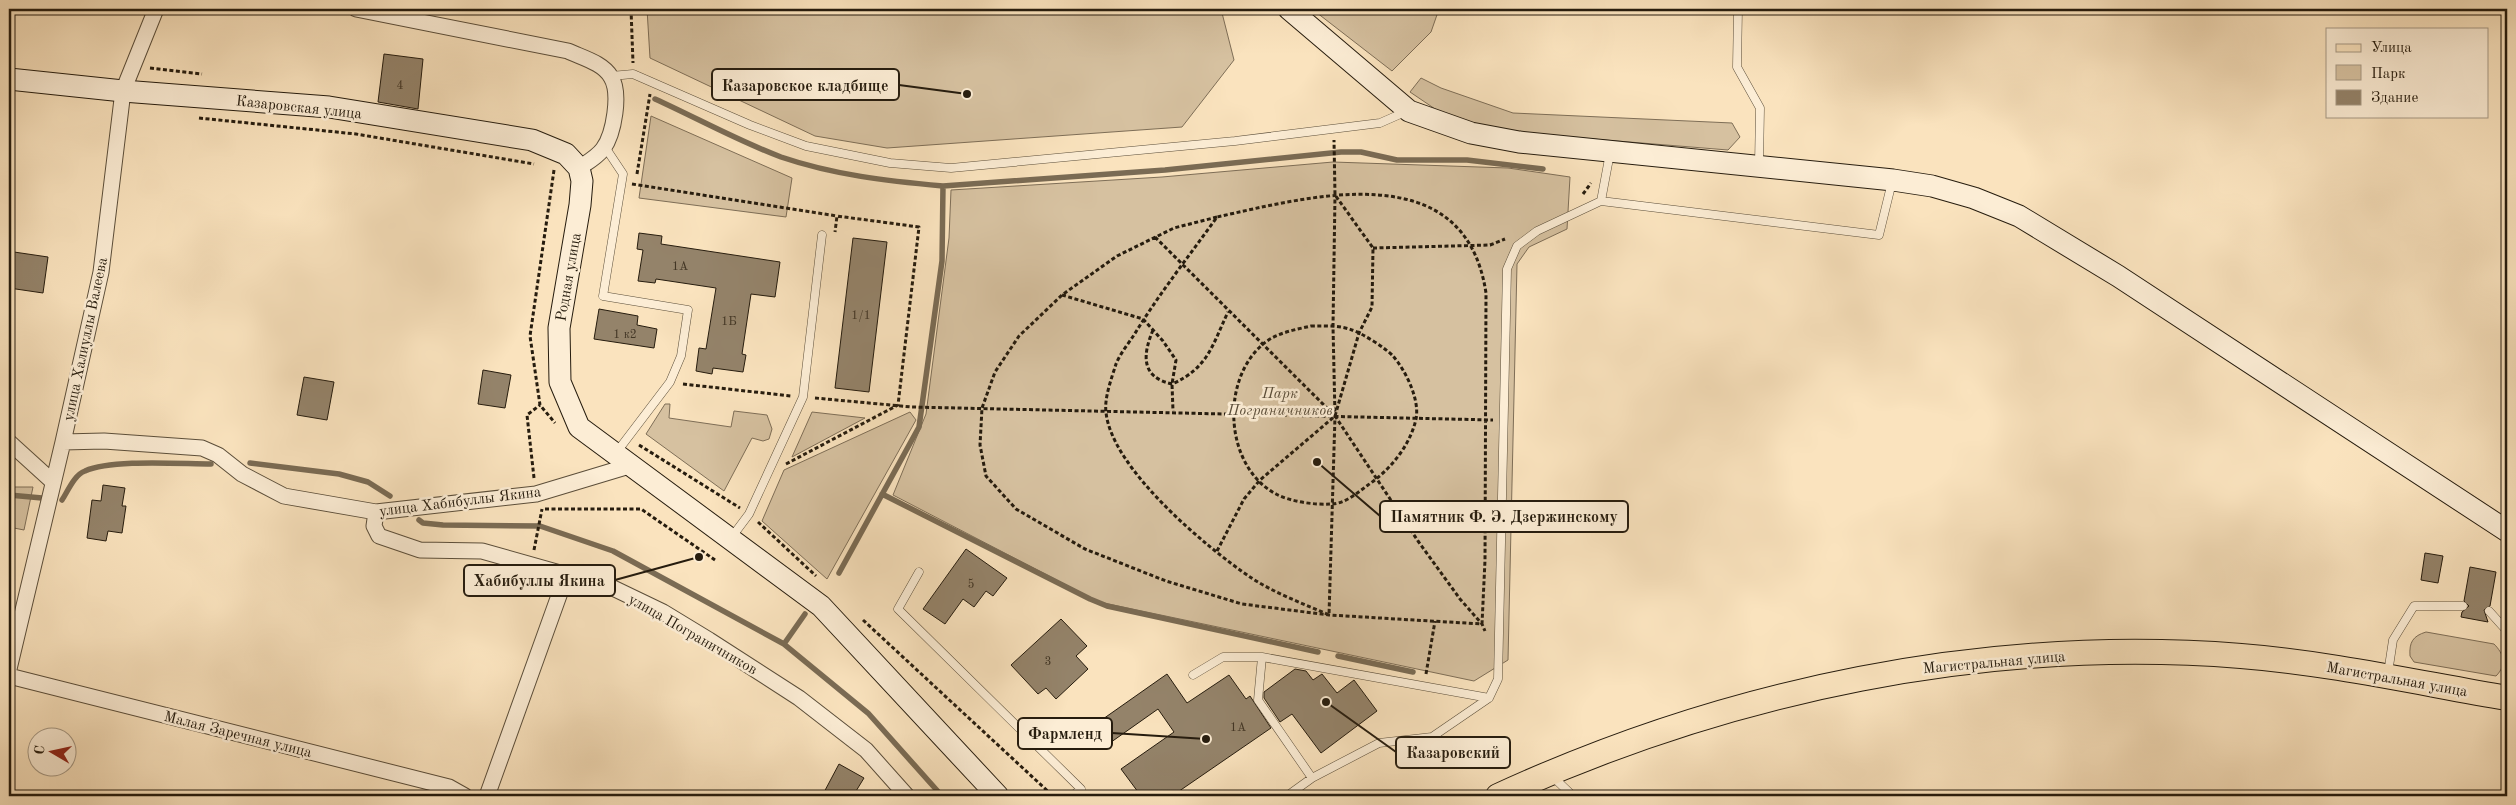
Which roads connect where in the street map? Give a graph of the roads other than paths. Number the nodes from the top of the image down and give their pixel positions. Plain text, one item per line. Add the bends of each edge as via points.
1 (156, 9) edge
2 (356, 9) edge
3 (1288, 9) edge
4 (1738, 9) edge
5 (611, 76) junction
6 (9, 79) edge
7 (123, 92) junction
8 (1409, 111) junction
9 (605, 147) junction
10 (1611, 151) junction
11 (1759, 166) junction
12 (579, 168) junction
13 (1893, 180) junction
14 (1601, 201) junction
15 (822, 235) dead end
16 (9, 442) edge
17 (64, 442) junction
18 (622, 460) junction
19 (53, 482) junction
20 (376, 512) junction
21 (2507, 531) edge
22 (730, 539) junction
23 (919, 572) dead end
24 (566, 576) junction
25 (2463, 606) dead end
26 (2489, 611) dead end
27 (2507, 631) edge
28 (1262, 657) junction
29 (9, 669) edge
30 (9, 676) edge
31 (1193, 676) dead end
32 (2387, 677) junction
33 (1489, 698) junction
34 (2507, 698) edge
35 (1549, 773) junction
36 (1312, 778) junction
37 (465, 796) edge
38 (487, 796) edge
39 (907, 796) edge
40 (998, 796) edge
41 (1072, 796) edge
42 (1288, 796) edge
43 (1498, 796) edge
44 (1573, 796) edge

1 - 7 street, улица Халиуллы Валеева
2 - 5 street via 568,51 597,64
3 - 8 street
4 - 11 lane via 1737,67 1760,108
5 - 8 lane via 633,74 806,146 890,163 951,168 1235,141 1380,123
5 - 9 street via 616,101 612,130
6 - 7 street, Казаровская улица
7 - 12 street, Казаровская улица via 329,107 532,140 566,154
7 - 17 street, улица Халиуллы Валеева via 101,272
8 - 10 street via 1471,133 1519,142
9 - 12 street
9 - 18 lane via 623,174 603,296 688,310 681,356 670,382
10 - 11 street
10 - 14 lane
11 - 13 street
12 - 18 street, Родная улица via 582,181 580,205 559,328 560,382 579,427
13 - 14 lane via 1879,235
13 - 21 street via 1932,186 2019,216 2118,276
14 - 33 lane via 1537,231 1517,246 1507,269 1500,658 1498,679
15 - 22 lane via 803,397 749,514
16 - 19 street
17 - 19 street, улица Халиуллы Валеева
17 - 20 street, улица Хабибуллы Якина via 104,441 202,448 284,496
18 - 20 street, улица Хабибуллы Якина via 536,494
18 - 22 street
19 - 29 street, улица Халиуллы Валеева
20 - 24 street, улица Пограничников via 374,526 379,536 392,542 420,550 482,551 532,563
22 - 40 street via 821,606
23 - 41 lane via 898,609 1081,789
24 - 38 street
24 - 39 street, улица Пограничников via 613,588 663,612 799,698 866,750
25 - 32 lane via 2414,606 2393,640
26 - 27 lane
28 - 31 lane via 1224,657
28 - 33 lane
28 - 36 lane via 1258,700
30 - 37 street, Малая Заречная улица via 448,787
32 - 34 main road, Магистральная улица
32 - 35 main road, Магистральная улица via 2288,661 2182,653 2031,656 1954,663 1790,694 1627,742
33 - 36 lane via 1432,737 1379,743
35 - 43 main road, Магистральная улица
35 - 44 lane
36 - 42 lane

